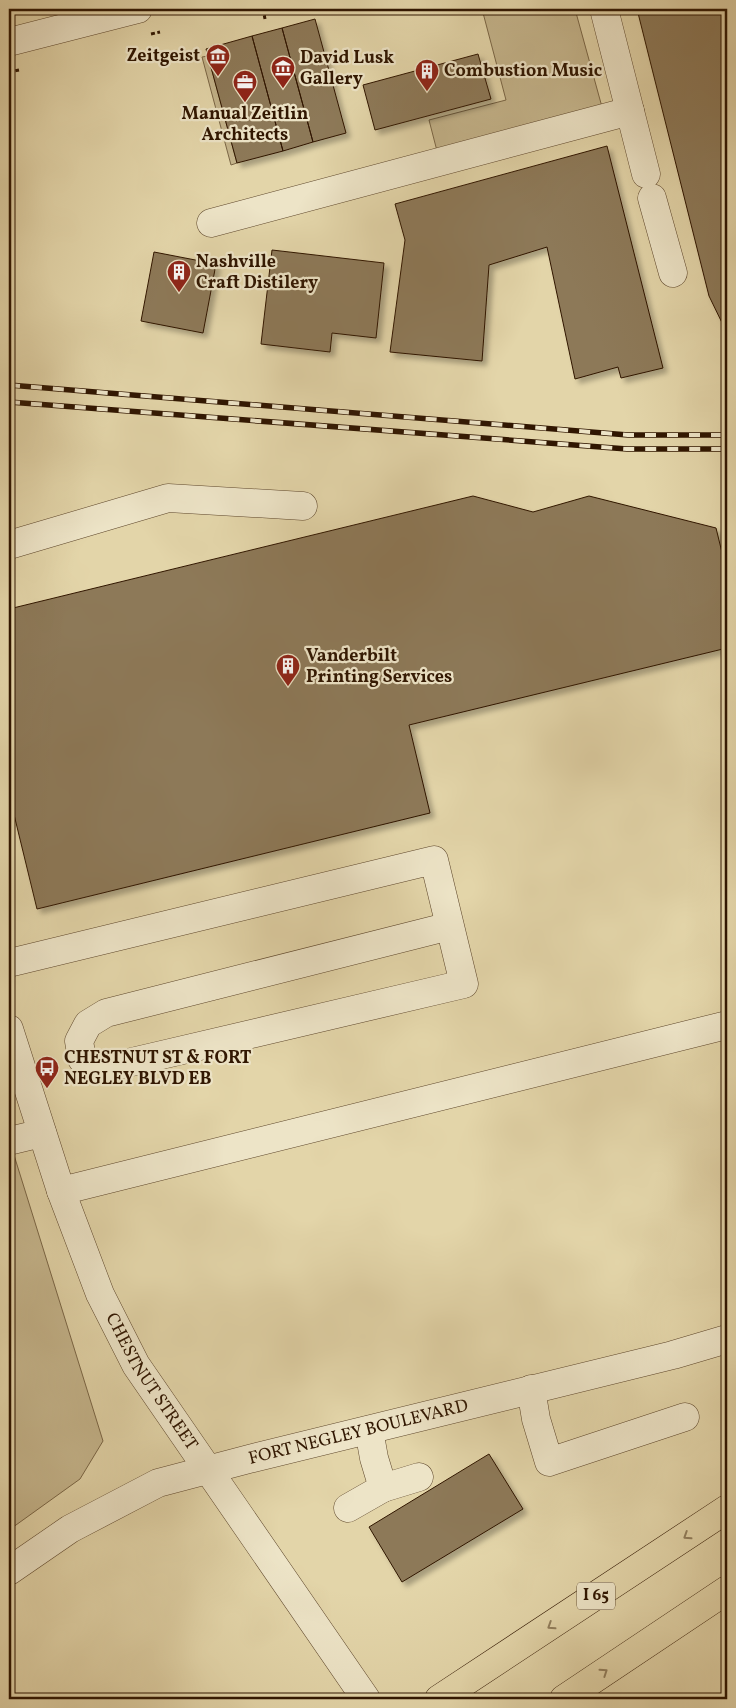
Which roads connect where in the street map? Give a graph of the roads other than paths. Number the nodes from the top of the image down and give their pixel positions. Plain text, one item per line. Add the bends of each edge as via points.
1 (138, 9) edge
2 (604, 9) edge
3 (9, 42) edge
4 (630, 111) junction
5 (212, 223) dead end
6 (673, 273) dead end
7 (303, 506) dead end
8 (9, 545) edge
9 (450, 926) junction
10 (9, 963) edge
11 (727, 1025) edge
12 (9, 1029) edge
13 (42, 1133) junction
14 (9, 1141) edge
15 (61, 1192) junction
16 (727, 1339) edge
17 (532, 1389) junction
18 (685, 1417) dead end
19 (369, 1430) junction
20 (208, 1470) junction
21 (419, 1477) dead end
22 (383, 1488) junction
23 (348, 1508) dead end
24 (727, 1509) edge
25 (9, 1571) edge
26 (727, 1590) edge
27 (366, 1699) edge
28 (439, 1699) edge
29 (564, 1699) edge

1 - 3 street
2 - 4 street
4 - 5 street
4 - 6 street
7 - 8 street via 168,498
9 - 9 street via 464,984 106,1068 82,1059 79,1041 88,1024 106,1013
9 - 10 street via 434,860
11 - 15 street
12 - 13 street, CHESTNUT STREET
13 - 14 street
13 - 15 street, CHESTNUT STREET
15 - 20 street, CHESTNUT STREET via 100,1294 136,1365
16 - 17 street, FORT NEGLEY BOULEVARD
17 - 18 street via 536,1419 549,1462
17 - 19 street, FORT NEGLEY BOULEVARD
19 - 20 street, FORT NEGLEY BOULEVARD
19 - 22 street
20 - 25 street, FORT NEGLEY BOULEVARD via 158,1483 70,1529
20 - 27 street, CHESTNUT STREET
21 - 22 street
22 - 23 street
24 -> 28 highway, I 65
29 -> 26 highway

